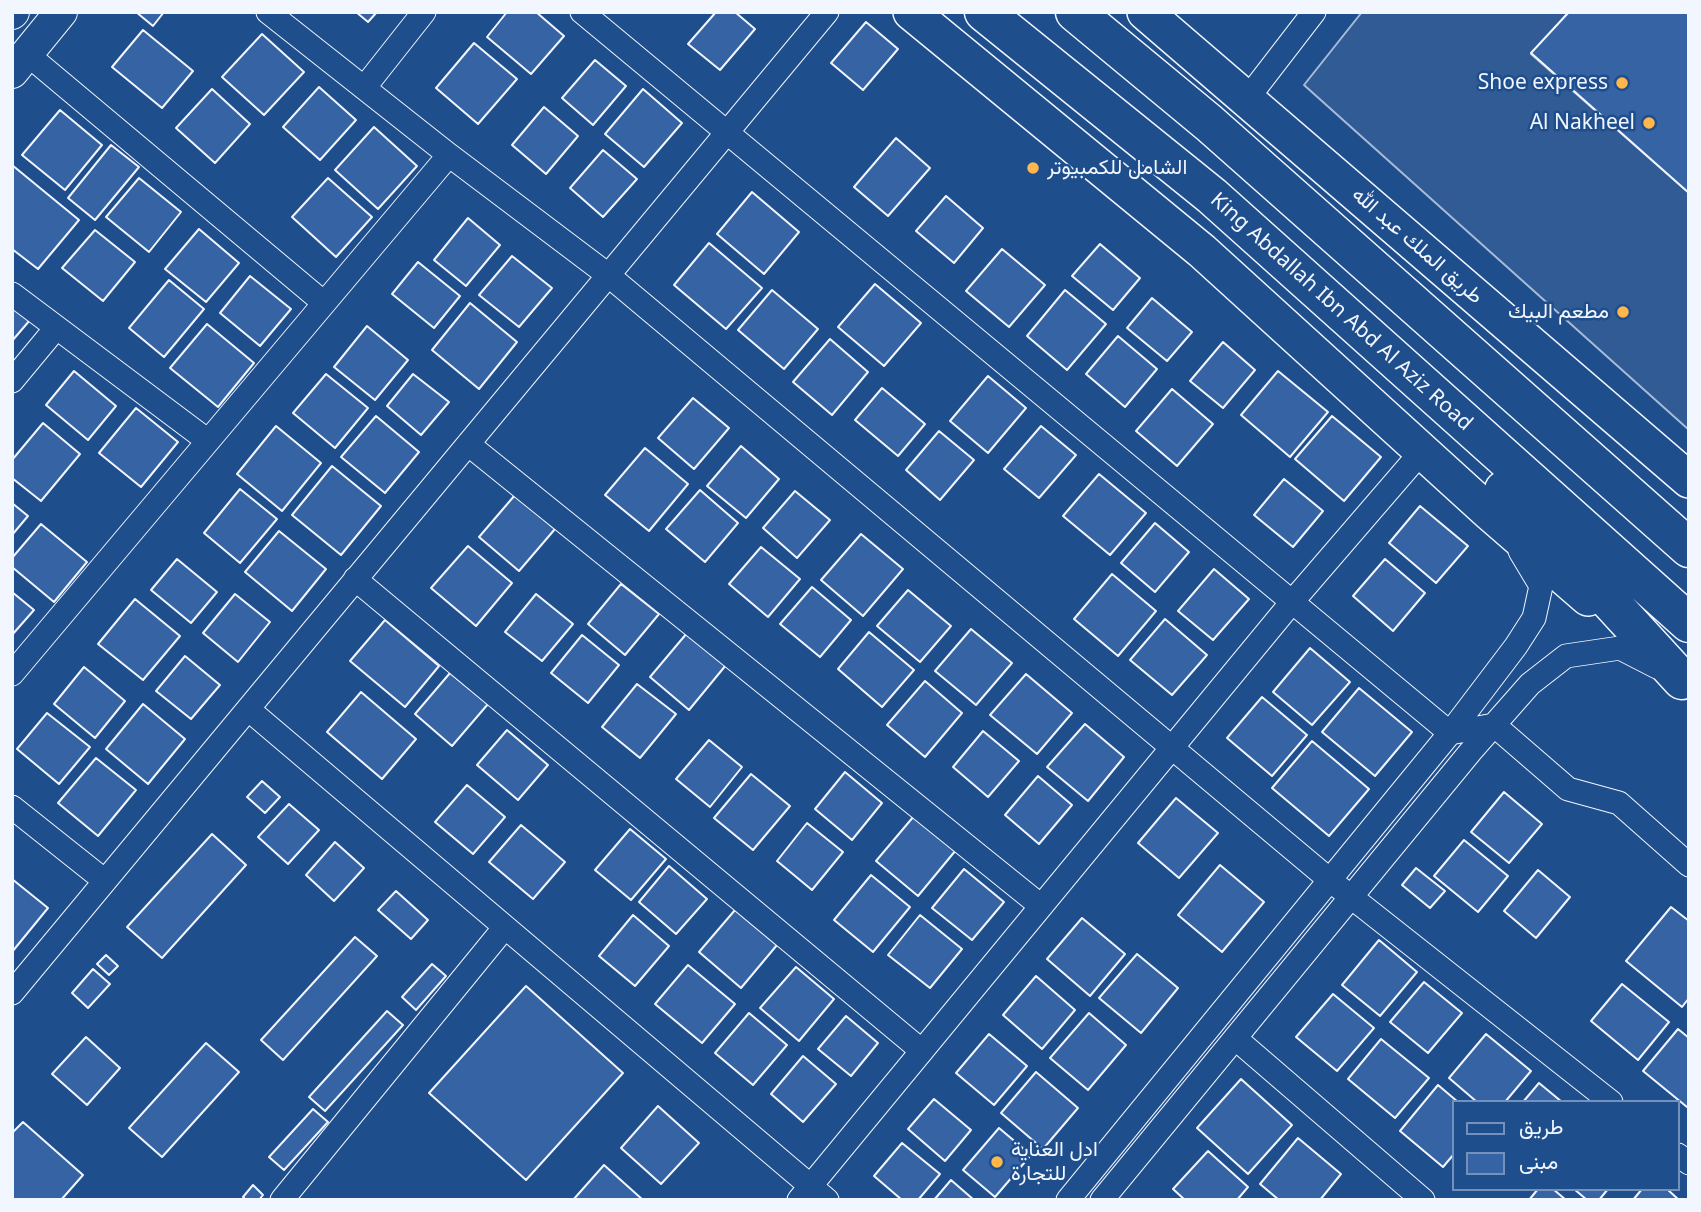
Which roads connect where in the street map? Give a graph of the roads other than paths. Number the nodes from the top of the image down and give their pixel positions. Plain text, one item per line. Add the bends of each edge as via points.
1 (61, 12) edge
2 (268, 12) edge
3 (424, 12) edge
4 (582, 12) edge
5 (827, 12) edge
6 (911, 12) edge
7 (984, 12) edge
8 (1075, 12) edge
9 (1145, 12) edge
10 (1314, 12) edge
11 (19, 63) edge
12 (364, 88) junction
13 (1247, 99) junction
14 (726, 132) junction
15 (449, 155) junction
16 (1212, 196) junction
17 (608, 275) junction
18 (12, 294) edge
19 (324, 303) junction
20 (56, 328) junction
21 (12, 381) edge
22 (208, 441) junction
23 (468, 443) junction
24 (1423, 450) junction
25 (1689, 480) edge
26 (1490, 513) junction
27 (1689, 548) edge
28 (355, 579) junction
29 (1292, 602) junction
30 (1689, 623) edge
31 (12, 674) edge
32 (1685, 682) edge
33 (248, 709) junction
34 (1494, 725) junction
35 (1450, 733) junction
36 (1173, 748) junction
37 (12, 807) edge
38 (1689, 865) edge
39 (105, 881) junction
40 (1331, 881) junction
41 (1352, 896) junction
42 (1041, 906) junction
43 (505, 927) junction
44 (12, 993) edge
45 (1235, 1038) junction
46 (922, 1051) junction
47 (1608, 1100) edge
48 (812, 1195) edge
49 (1107, 1198) edge
50 (282, 1200) edge
51 (1068, 1200) edge
52 (1423, 1200) edge

1 - 11 street
2 - 12 street
3 - 12 street
4 - 14 street
5 - 14 street
6 - 24 main road via 1202,251
7 - 16 highway, King Abdallah Ibn Abd Al Aziz Road
8 - 27 highway via 1209,123
9 - 13 main road, طريق الملك عبد الله
10 - 13 street
11 - 19 street
12 - 15 street
13 - 25 main road, طريق الملك عبد الله
14 - 17 street
14 - 29 street
15 - 17 street
15 - 19 street
16 - 30 highway, King Abdallah Ibn Abd Al Aziz Road
16 - 32 highway via 1551,537
17 - 23 street
17 - 36 street
18 - 20 street
19 - 22 street
20 - 21 street
20 - 22 street
22 - 31 street
23 - 28 street
23 - 42 street
24 - 26 main road
24 - 29 street
26 - 32 main road
26 - 35 street via 1541,586 1534,618
28 - 33 street
28 - 46 street
29 - 35 street
29 - 36 street
32 - 34 street via 1620,648 1566,656 1530,684
33 - 39 street
33 - 43 street
34 - 35 street
34 - 38 street via 1568,789 1619,803
34 - 41 street
35 - 40 street
36 - 40 street
36 - 42 street
37 - 39 street
39 - 44 street
40 - 41 street
40 - 51 street
41 - 45 street
41 - 47 street
42 - 46 street
43 - 48 street
43 - 50 street
45 - 49 street
45 - 52 street
46 - 48 street

